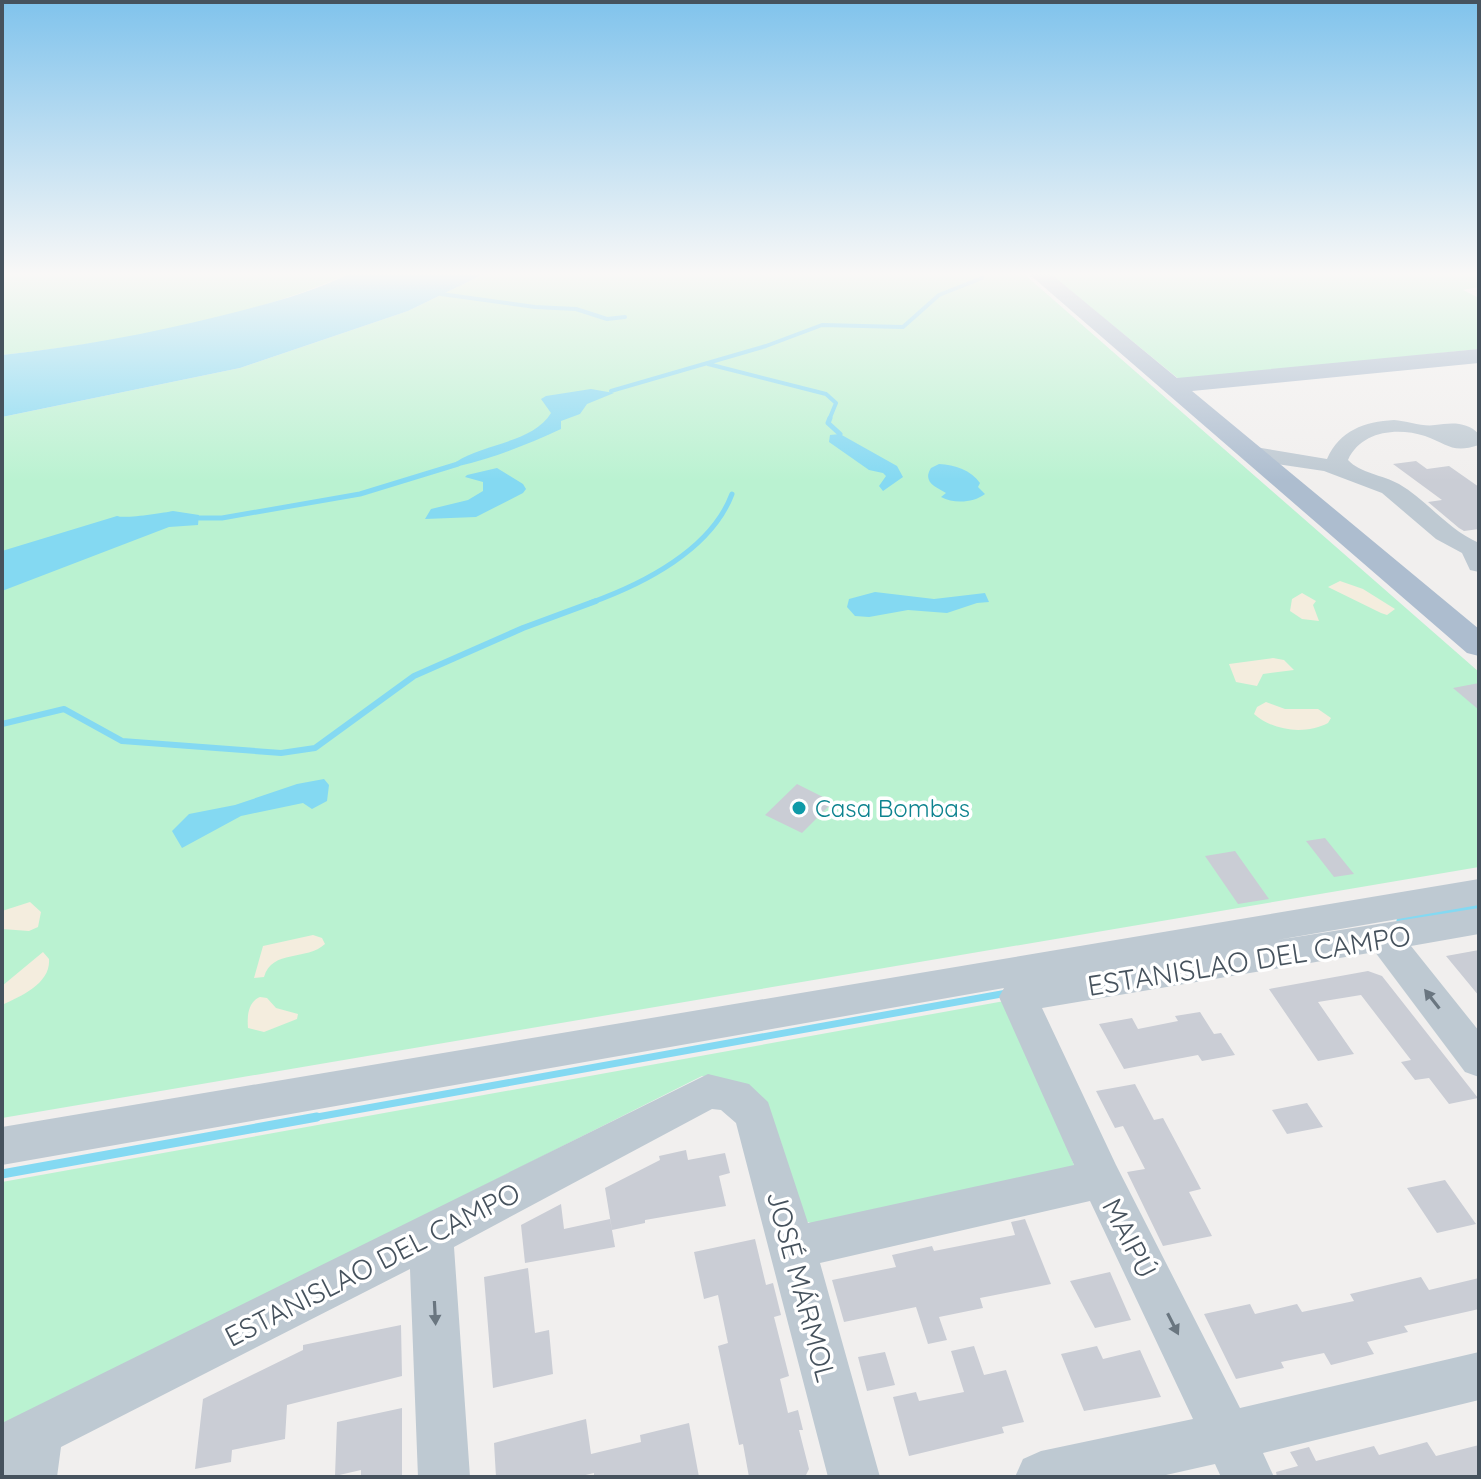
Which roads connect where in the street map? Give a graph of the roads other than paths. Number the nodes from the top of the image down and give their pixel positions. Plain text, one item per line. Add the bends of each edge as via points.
1 (1121, 343) edge
2 (1479, 356) edge
3 (1479, 366) edge
4 (1177, 390) junction
5 (1249, 453) junction
6 (1460, 453) dead end
7 (1336, 466) junction
8 (1455, 531) dead end
9 (1476, 557) edge
10 (1478, 644) edge
11 (1479, 892) edge
12 (1479, 921) edge
13 (1384, 938) junction
14 (1018, 997) joint
15 (1479, 1060) edge
16 (742, 1099) joint
17 (2, 1146) edge
18 (1101, 1179) junction
19 (431, 1236) junction
20 (793, 1248) junction
21 (1479, 1376) edge
22 (24, 1452) edge
23 (1239, 1457) edge
24 (444, 1477) edge
25 (854, 1477) edge
26 (1041, 1477) edge

1 - 4 main road
2 - 4 main road
3 - 4 main road
4 - 5 main road
5 - 7 street
5 - 10 main road
6 - 7 street via 1474,438 1464,431 1364,430 1344,446
7 - 9 street via 1412,501 1411,507
8 - 9 street
11 - 17 street
12 - 13 street, ESTANISLAO DEL CAMPO
13 - 14 street, ESTANISLAO DEL CAMPO
15 -> 13 street
14 - 18 street, MAIPÚ
16 - 19 street, ESTANISLAO DEL CAMPO via 708,1091
16 - 20 street, JOSÉ MÁRMOL via 754,1115
18 - 20 street
18 -> 23 street, MAIPÚ
19 - 22 street, ESTANISLAO DEL CAMPO
19 -> 24 street
20 - 25 street, JOSÉ MÁRMOL
21 - 23 street
23 - 26 street

